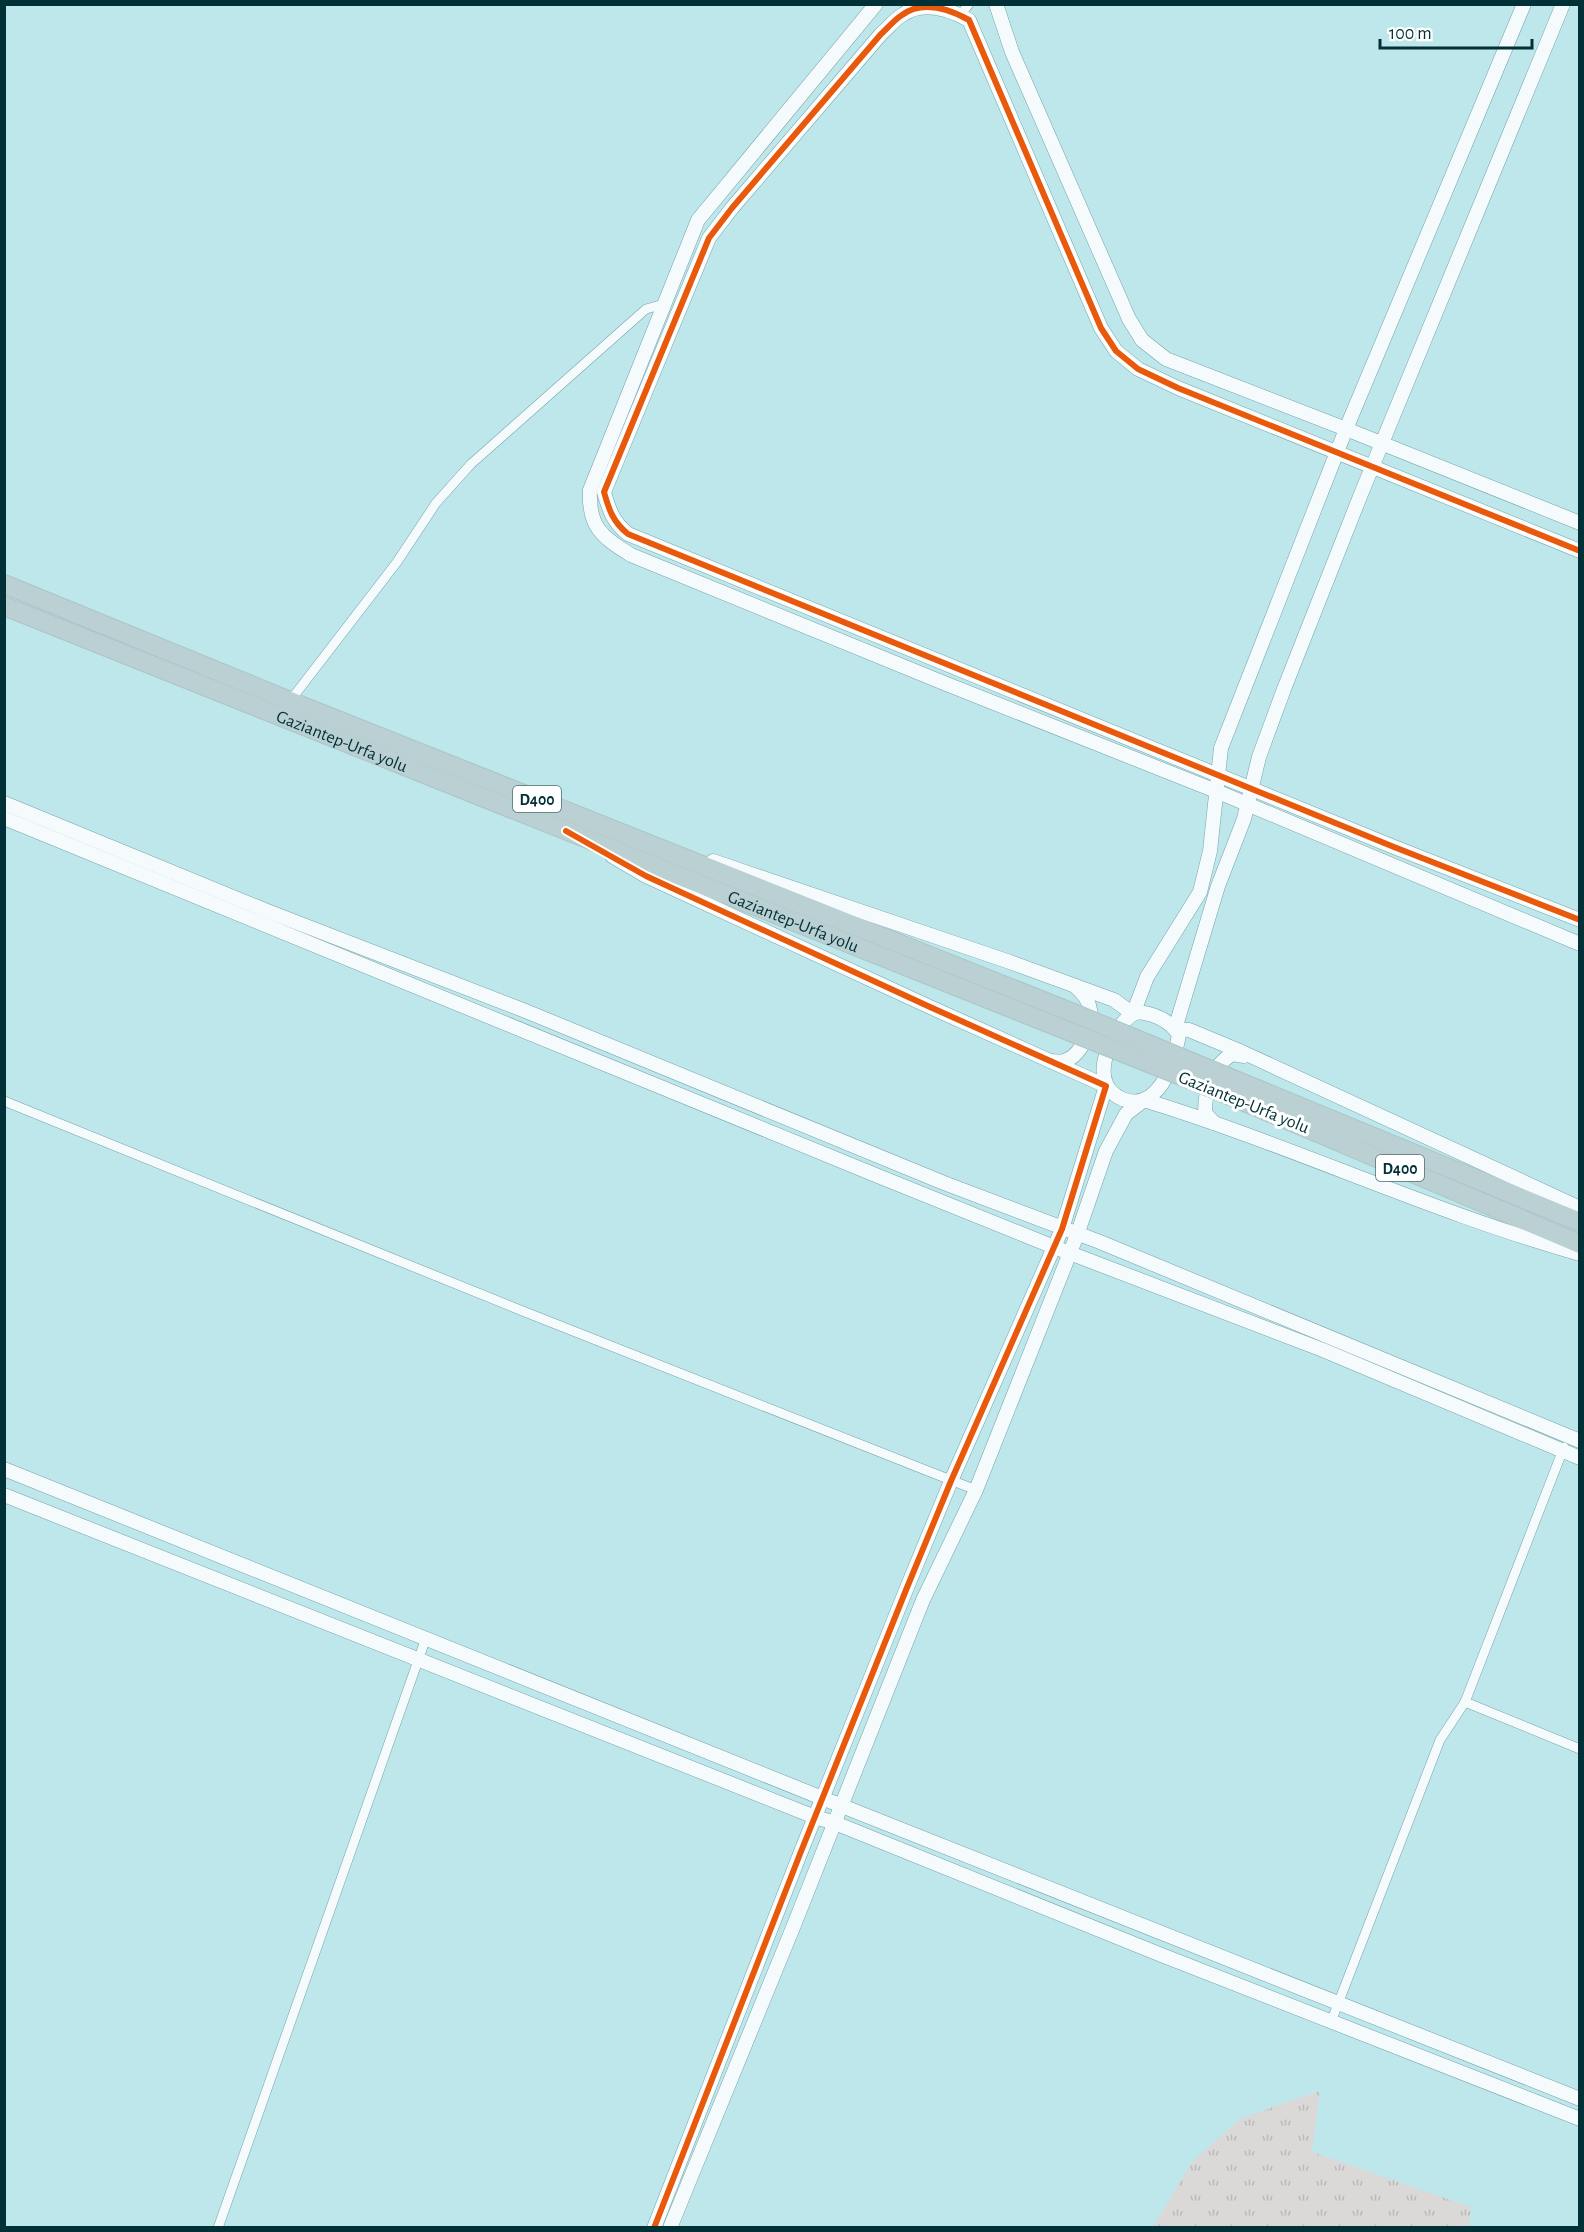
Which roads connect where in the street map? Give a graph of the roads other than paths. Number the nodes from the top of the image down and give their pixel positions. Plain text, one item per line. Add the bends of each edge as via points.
1 (876, 4) edge
2 (996, 4) edge
3 (1524, 4) edge
4 (1563, 4) edge
5 (965, 10) edge
6 (664, 304) junction
7 (1346, 429) junction
8 (1382, 444) junction
9 (1336, 453) junction
10 (1372, 467) junction
11 (1580, 523) edge
12 (1580, 551) edge
13 (4, 584) edge
14 (4, 606) edge
15 (290, 701) junction
16 (1218, 774) junction
17 (1251, 789) junction
18 (1216, 791) junction
19 (4, 803) edge
20 (1247, 805) junction
21 (4, 818) edge
22 (566, 831) junction
23 (668, 852) junction
24 (1580, 920) edge
25 (1580, 944) edge
26 (1073, 985) junction
27 (1133, 1014) junction
28 (1175, 1029) junction
29 (1255, 1058) junction
30 (1048, 1061) junction
31 (1225, 1084) junction
32 (1106, 1086) junction
33 (1144, 1100) junction
34 (4, 1101) edge
35 (1215, 1123) junction
36 (1580, 1208) edge
37 (1580, 1222) edge
38 (1062, 1230) junction
39 (1077, 1235) junction
40 (1580, 1244) edge
41 (1054, 1247) junction
42 (1070, 1252) junction
43 (1580, 1254) edge
44 (1574, 1439) edge
45 (1563, 1451) junction
46 (1580, 1458) edge
47 (4, 1469) edge
48 (951, 1481) junction
49 (976, 1490) junction
50 (4, 1495) edge
51 (426, 1638) junction
52 (418, 1659) junction
53 (1465, 1702) junction
54 (1580, 1749) edge
55 (822, 1798) junction
56 (842, 1806) junction
57 (815, 1817) junction
58 (835, 1823) junction
59 (1337, 2003) junction
60 (1331, 2022) junction
61 (1580, 2099) edge
62 (1580, 2119) edge
63 (218, 2228) edge
64 (654, 2228) edge
65 (670, 2228) edge

1 - 6 street via 698,220
2 - 7 street via 1012,52 1129,319 1142,340 1166,359
3 - 7 street
4 - 8 street
5 - 9 street via 1101,328 1116,351 1138,369 1178,388
5 - 16 street via 916,8 902,15 881,34 709,238 604,492 610,514 628,534
6 - 15 street via 646,309 471,464 436,503 397,562
6 - 18 street via 590,490 593,520 610,542 631,555 922,675
7 - 8 street
7 - 9 street
8 - 10 street
8 - 11 street
9 - 10 street
9 - 16 street via 1221,748
10 - 12 street
10 - 17 street via 1284,689
13 - 15 highway, Gaziantep-Urfa yolu / D400
14 - 22 highway, Gaziantep-Urfa yolu / D400
15 - 23 highway, Gaziantep-Urfa yolu / D400
16 - 17 street
16 - 18 street
17 - 20 street
17 - 24 street
18 - 20 street
18 - 27 street via 1210,851 1200,892 1148,977
19 - 38 street
20 - 25 street
20 - 28 street
21 - 41 street
22 - 30 street via 646,876
22 - 31 highway, Gaziantep-Urfa yolu / D400, bridge via 1063,1029
23 - 26 street via 714,861
23 - 31 highway, Gaziantep-Urfa yolu / D400, bridge via 1071,1012
26 - 27 street via 1114,999
26 - 30 street via 1089,1005 1087,1034 1074,1055 1063,1062
27 - 28 street via 1146,1013 1163,1019
27 - 32 street via 1112,1039 1104,1062
28 - 29 street via 1189,1030
28 - 33 street via 1179,1035 1170,1067 1159,1088
29 - 35 street via 1232,1054 1211,1074 1205,1113
29 - 36 street
30 - 32 street
31 - 37 highway, Gaziantep-Urfa yolu / D400
31 - 40 highway, Gaziantep-Urfa yolu / D400
32 - 33 street via 1125,1100
32 - 38 street
33 - 35 street
33 - 39 street via 1126,1114 1106,1151
34 - 48 street
35 - 43 street via 1474,1221
38 - 39 street
38 - 41 street
39 - 42 street
39 - 44 street
41 - 42 street
41 - 48 street
42 - 45 street via 1323,1350
42 - 49 street
44 - 45 street
45 - 46 street
45 - 53 street
47 - 51 street
48 - 49 street
48 - 55 street
49 - 56 street via 924,1600
50 - 52 street
51 - 52 street
51 - 55 street
52 - 57 street
52 - 63 street
53 - 54 street
53 - 59 street via 1440,1740
55 - 56 street
55 - 57 street
56 - 58 street
56 - 59 street
57 - 58 street
57 - 64 street
58 - 60 street
58 - 65 street
59 - 60 street
59 - 61 street
60 - 62 street

